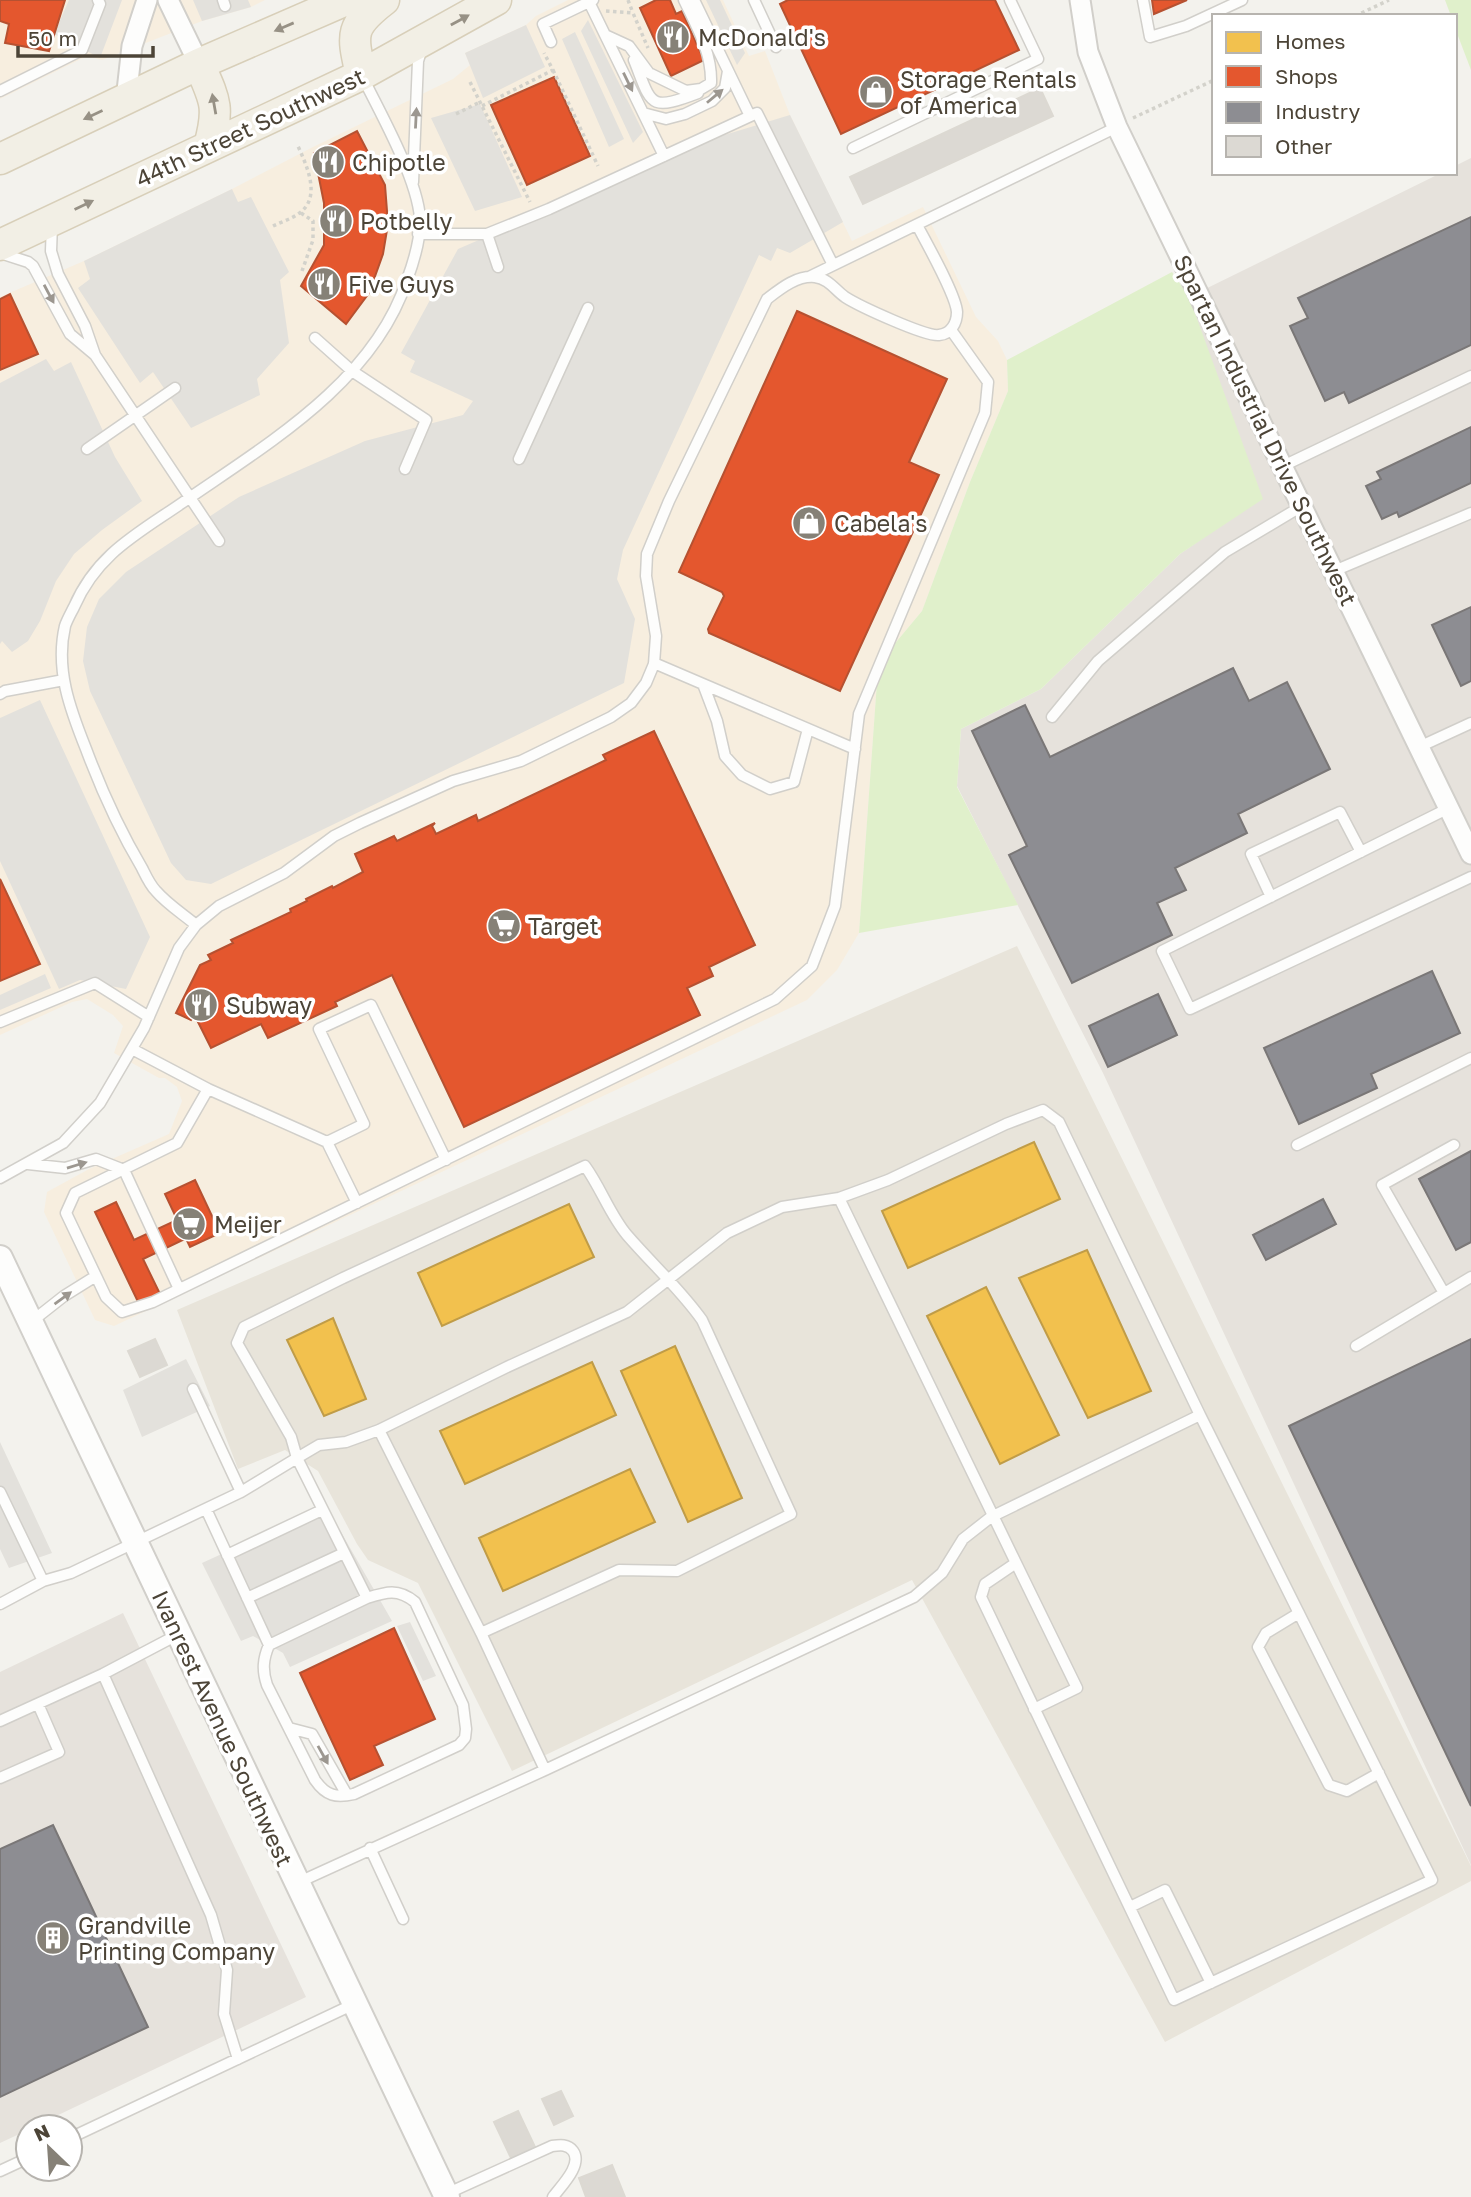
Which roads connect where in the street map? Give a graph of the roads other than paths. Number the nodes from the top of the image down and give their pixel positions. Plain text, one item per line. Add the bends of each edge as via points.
1 (99, 0) edge
2 (147, 0) edge
3 (168, 0) edge
4 (346, 0) edge
5 (384, 0) edge
6 (496, 0) edge
7 (684, 0) edge
8 (694, 0) edge
9 (754, 0) edge
10 (1010, 0) edge
11 (1080, 0) edge
12 (1143, 0) edge
13 (1242, 0) edge
14 (592, 4) edge
15 (605, 34) junction
16 (425, 40) junction
17 (551, 42) dead end
18 (629, 46) junction
19 (776, 47) dead end
20 (199, 64) junction
21 (729, 71) junction
22 (361, 75) junction
23 (711, 83) junction
24 (0, 91) edge
25 (126, 100) junction
26 (643, 113) junction
27 (750, 116) junction
28 (1117, 127) junction
29 (209, 146) junction
30 (853, 148) dead end
31 (664, 156) junction
32 (0, 159) edge
33 (413, 187) junction
34 (52, 221) junction
35 (918, 225) junction
36 (418, 234) junction
37 (487, 234) junction
38 (0, 245) edge
39 (0, 253) edge
40 (833, 265) junction
41 (498, 267) dead end
42 (807, 278) junction
43 (588, 308) dead end
44 (951, 331) junction
45 (315, 338) dead end
46 (95, 355) junction
47 (352, 371) junction
48 (1471, 376) edge
49 (175, 388) dead end
50 (134, 416) junction
51 (87, 449) dead end
52 (519, 459) dead end
53 (1283, 466) junction
54 (405, 469) dead end
55 (189, 498) junction
56 (1302, 506) junction
57 (1471, 513) edge
58 (219, 541) dead end
59 (1334, 571) junction
60 (654, 663) junction
61 (64, 680) junction
62 (703, 684) junction
63 (0, 694) edge
64 (1052, 717) dead end
65 (1471, 723) edge
66 (808, 729) junction
67 (1419, 747) junction
68 (855, 749) junction
69 (1449, 808) junction
70 (1361, 852) junction
71 (1471, 854) edge
72 (1471, 877) edge
73 (1271, 897) junction
74 (196, 925) junction
75 (149, 1017) junction
76 (0, 1022) edge
77 (132, 1049) junction
78 (1471, 1058) edge
79 (208, 1089) junction
80 (327, 1142) junction
81 (1297, 1144) dead end
82 (1454, 1145) dead end
83 (446, 1160) junction
84 (28, 1164) junction
85 (124, 1170) junction
86 (0, 1178) edge
87 (839, 1198) junction
88 (357, 1203) junction
89 (0, 1258) edge
90 (96, 1276) junction
91 (1471, 1277) edge
92 (668, 1279) junction
93 (179, 1289) junction
94 (1444, 1293) junction
95 (31, 1323) junction
96 (1356, 1346) dead end
97 (193, 1389) dead end
98 (1200, 1415) junction
99 (379, 1430) junction
100 (297, 1458) junction
101 (0, 1492) edge
102 (241, 1492) junction
103 (206, 1509) junction
104 (322, 1510) junction
105 (991, 1517) junction
106 (135, 1542) junction
107 (344, 1553) junction
108 (227, 1555) junction
109 (1016, 1563) junction
110 (43, 1581) junction
111 (247, 1598) junction
112 (367, 1598) junction
113 (0, 1604) edge
114 (1299, 1613) junction
115 (481, 1633) junction
116 (179, 1634) junction
117 (269, 1645) junction
118 (103, 1674) junction
119 (38, 1704) junction
120 (1034, 1709) junction
121 (0, 1721) edge
122 (289, 1728) junction
123 (545, 1770) junction
124 (1379, 1773) junction
125 (0, 1778) edge
126 (347, 1795) junction
127 (370, 1848) junction
128 (297, 1883) junction
129 (1130, 1907) junction
130 (403, 1919) dead end
131 (1211, 1983) junction
132 (354, 2004) junction
133 (239, 2059) junction
134 (84, 2131) edge
135 (446, 2196) edge
136 (553, 2197) edge

1 - 24 lane via 82,50
2 - 25 street via 132,46
3 - 20 street
4 -> 20 main road
5 - 22 main road via 364,15 354,36
16 -> 6 main road, 44th Street Southwest
7 - 23 lane via 708,53
8 - 21 lane
9 - 19 lane
10 - 30 lane via 1038,59
11 - 28 street, Spartan Industrial Drive Southwest via 1088,52
12 - 13 lane via 1150,37
14 - 15 lane
14 - 17 lane via 543,24
15 - 18 lane
15 -> 26 lane
16 - 22 main road, 44th Street Southwest
33 -> 16 lane via 418,61
18 - 23 lane via 649,74 686,91
18 - 23 lane via 649,97 660,104 702,92
20 - 25 main road
29 -> 20 main road via 216,111
26 -> 21 lane via 666,119 712,101 725,88
21 - 27 lane
22 - 29 main road, 44th Street Southwest
22 - 33 lane
25 -> 32 main road
26 - 31 lane
27 - 31 lane
27 - 40 lane via 757,113
28 - 35 lane
28 - 53 street, Spartan Industrial Drive Southwest
34 -> 29 main road, 44th Street Southwest
31 - 37 lane
33 - 36 lane via 420,218
34 - 38 main road, 44th Street Southwest
34 - 46 lane via 51,251 58,274
35 - 40 lane
35 - 44 lane via 956,304
36 - 37 lane
36 - 47 lane via 402,294 386,327
37 - 41 lane
39 -> 46 lane via 33,266 70,334
40 - 42 lane
42 - 44 lane via 826,280 852,300 927,334
42 - 60 lane via 767,299 655,531 646,576 656,636
43 - 52 lane
44 - 68 lane via 988,382 985,413 859,714
45 - 47 lane
46 - 50 lane
47 - 54 lane via 426,420
47 - 55 lane via 264,446
48 - 53 lane
49 - 50 lane
50 - 51 lane
50 - 55 lane
53 - 56 street, Spartan Industrial Drive Southwest
55 - 58 lane
55 - 61 lane via 108,555 83,585 65,625
56 - 59 street, Spartan Industrial Drive Southwest
56 - 64 lane via 1225,552 1098,661
57 - 59 lane
59 - 67 street, Spartan Industrial Drive Southwest
60 - 62 lane
60 - 74 lane via 636,697 611,717 521,761 453,781 334,836 284,873 219,906
61 - 63 lane
61 - 74 lane via 92,766 133,853 155,890
62 - 66 lane
62 - 66 lane via 725,756 742,775 771,789 794,782
65 - 67 lane
66 - 68 lane
67 - 69 street, Spartan Industrial Drive Southwest
68 - 83 lane via 835,906 812,966 775,999
69 - 70 lane
69 - 71 street, Spartan Industrial Drive Southwest
70 - 73 lane
70 - 73 lane via 1340,812 1251,854
72 - 73 lane via 1190,1009 1162,951
74 - 75 lane via 179,948
75 - 76 lane via 95,983
75 - 77 lane
77 - 79 lane
77 - 84 lane via 100,1103 62,1143
78 - 81 lane
79 - 80 lane
79 - 85 lane via 177,1143
80 - 83 lane via 365,1124 319,1029 371,1005
80 - 88 lane
82 - 94 lane via 1382,1185
83 - 88 lane
84 -> 85 lane via 65,1168 96,1159
84 - 86 lane
85 - 90 lane via 75,1193 66,1213
85 - 93 lane
87 - 92 lane via 782,1207 727,1233
87 - 98 lane via 1044,1110 1059,1122
87 - 105 lane
88 - 93 lane
89 - 95 street, Ivanrest Avenue Southwest
90 - 93 lane via 106,1297 122,1312
95 -> 90 lane
91 - 94 lane
92 - 99 lane via 627,1312
92 - 100 lane via 625,1233 585,1166 343,1278 244,1327 237,1343 290,1437
92 - 115 lane via 702,1320 791,1514 677,1571 619,1570
94 - 96 lane
95 - 106 street, Ivanrest Avenue Southwest
97 - 102 lane
98 - 105 lane
98 - 114 lane
99 - 100 lane via 346,1443 319,1445
99 - 115 lane
100 - 102 lane
100 - 104 lane
101 - 110 lane
102 - 103 lane
103 - 106 lane
103 - 108 lane
104 - 107 lane
104 - 108 lane
105 - 109 lane
105 - 123 lane via 963,1539 942,1573 914,1597
106 - 110 lane via 71,1573
106 - 116 street, Ivanrest Avenue Southwest
107 - 111 lane
107 - 112 lane
108 - 111 lane
109 - 120 lane via 985,1584 981,1597
109 - 120 lane via 1077,1688
110 - 113 lane
111 - 117 lane
112 - 117 lane
112 - 126 lane via 400,1592 415,1602 463,1705 466,1729 459,1745
114 - 124 lane
114 - 124 lane via 1266,1633 1258,1647 1329,1785 1346,1791
115 - 123 lane
116 - 118 lane
116 - 128 street, Ivanrest Avenue Southwest
117 - 122 lane via 263,1674
118 - 119 lane
118 - 133 lane via 211,1916 228,1970 224,2014
119 - 121 lane
119 - 125 lane via 59,1752
120 - 129 lane
122 -> 126 lane via 312,1734
122 - 126 lane via 321,1790 330,1796
123 - 127 lane
124 - 131 lane via 1432,1880
127 - 128 lane
127 - 130 lane
128 - 132 street, Ivanrest Avenue Southwest
129 - 131 lane via 1166,1890
129 - 131 lane via 1174,2000
132 - 133 lane
132 - 135 street, Ivanrest Avenue Southwest
133 - 134 lane
135 - 136 lane via 562,2144 572,2148 574,2168

